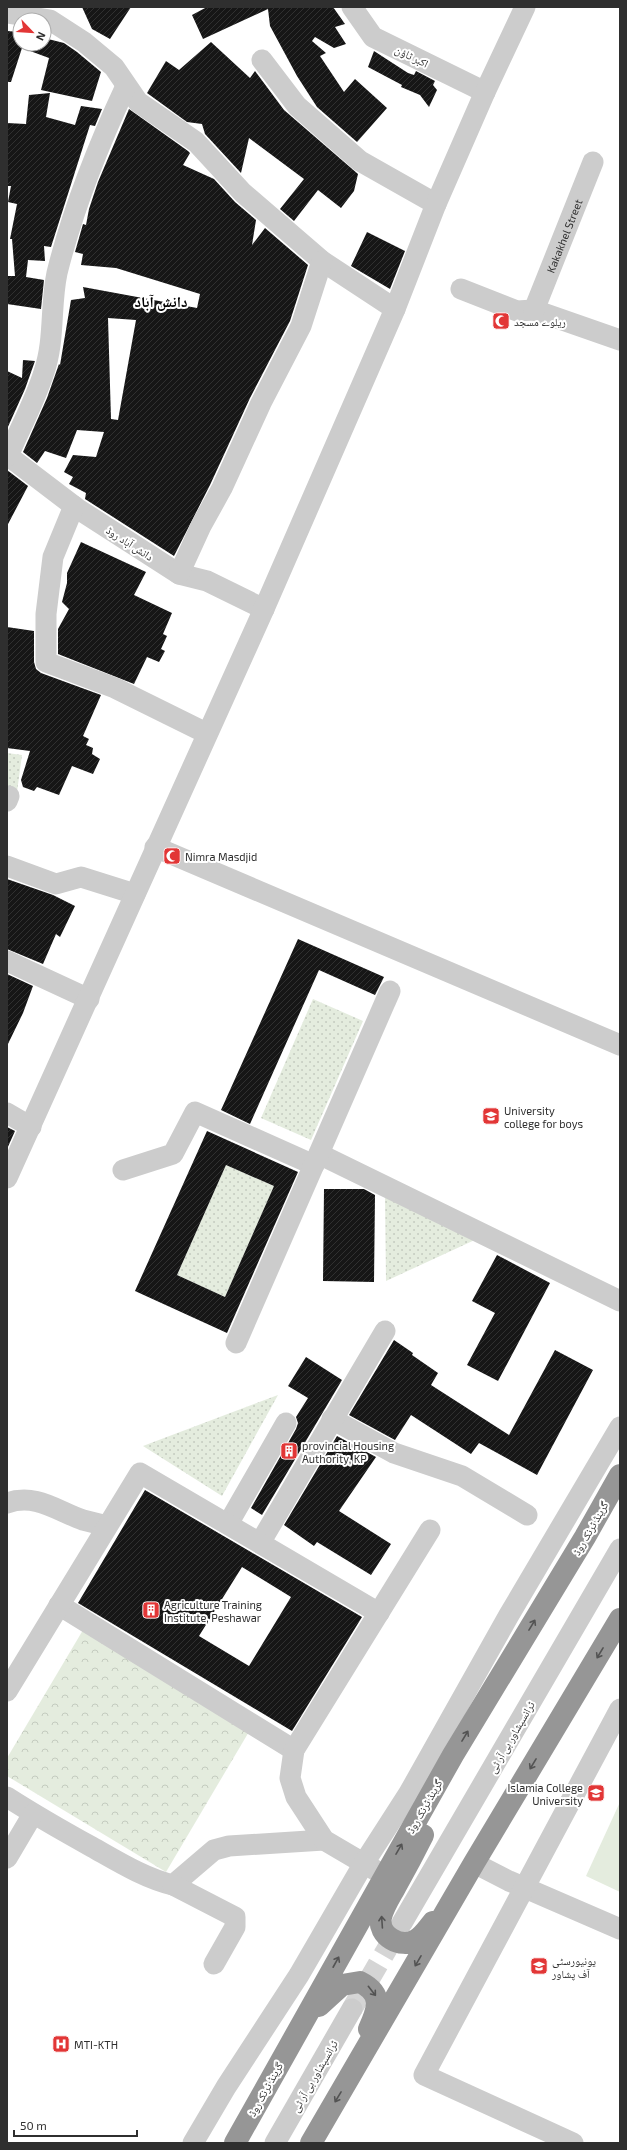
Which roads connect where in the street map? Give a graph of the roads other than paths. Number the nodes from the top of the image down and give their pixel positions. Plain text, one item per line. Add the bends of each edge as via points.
1 (352, 7) edge
2 (525, 7) edge
3 (7, 13) edge
4 (262, 60) dead end
5 (126, 86) junction
6 (485, 92) junction
7 (593, 162) dead end
8 (436, 204) junction
9 (322, 261) junction
10 (461, 289) dead end
11 (395, 308) junction
12 (534, 310) junction
13 (620, 340) edge
14 (7, 456) edge
15 (74, 506) junction
16 (179, 574) junction
17 (264, 609) junction
18 (206, 733) junction
19 (7, 796) edge
20 (7, 801) edge
21 (155, 847) junction
22 (7, 866) edge
23 (135, 894) junction
24 (7, 960) edge
25 (390, 991) dead end
26 (89, 999) junction
27 (620, 1045) edge
28 (7, 1113) edge
29 (31, 1127) junction
30 (316, 1160) junction
31 (123, 1170) dead end
32 (7, 1178) edge
33 (620, 1301) edge
34 (385, 1331) dead end
35 (236, 1343) dead end
36 (332, 1419) junction
37 (286, 1423) dead end
38 (620, 1427) edge
39 (620, 1475) edge
40 (7, 1503) edge
41 (527, 1516) dead end
42 (228, 1524) junction
43 (107, 1526) junction
44 (430, 1530) dead end
45 (260, 1543) junction
46 (620, 1550) edge
47 (59, 1605) junction
48 (379, 1613) junction
49 (620, 1619) edge
50 (7, 1691) edge
51 (620, 1709) edge
52 (294, 1750) junction
53 (453, 1755) junction
54 (7, 1797) edge
55 (34, 1814) junction
56 (324, 1840) junction
57 (7, 1858) edge
58 (364, 1863) junction
59 (472, 1866) junction
60 (384, 1875) junction
61 (173, 1885) junction
62 (524, 1887) junction
63 (402, 1924) tunnel mouth
64 (620, 1930) edge
65 (214, 1964) dead end
66 (352, 2009) tunnel mouth
67 (353, 2072) junction
68 (272, 2077) junction
69 (192, 2143) edge
70 (235, 2143) edge
71 (275, 2143) edge
72 (311, 2143) edge
73 (573, 2143) edge

1 - 6 street, اکبر ٹاؤن via 373,37
2 - 6 street
3 - 5 street via 50,20 84,42 114,67
4 - 8 street via 297,106 360,161
5 - 9 street via 138,102 196,142 243,193
5 - 14 street via 100,142 76,209 57,275 51,341 44,372
6 - 8 street
7 - 12 street, Kakakhel Street
8 - 11 street
9 - 11 street
9 - 16 street via 301,326
10 - 12 street via 517,311
11 - 17 street
12 - 13 street
14 - 15 street, دانش آباد روڈ
15 - 16 street, دانش آباد روڈ
15 - 18 street via 53,557 46,614 46,662 115,688
16 - 17 street, دانش آباد روڈ via 207,581
17 - 18 street
18 - 21 street
19 - 20 street
21 - 23 street
21 - 27 street
22 - 23 street via 56,884 81,877
23 - 26 street
24 - 26 street
25 - 30 street
26 - 29 street
28 - 29 street
29 - 32 street
30 - 31 street via 195,1112 173,1154
30 - 33 street
30 - 35 street
34 - 36 street
36 - 41 street via 394,1453 462,1476
36 - 45 street
37 - 42 street
38 - 58 street via 509,1615 409,1793
53 -> 39 highway, گرینڈ ٹرنک روڈ
40 - 43 street via 18,1500 40,1502 83,1520
42 - 43 street via 140,1473
42 - 45 street
43 - 47 street
44 - 48 street
45 - 48 street
46 - 63 street, ٹرانسپشاور بی آر ٹی
47 - 50 street
47 - 52 street
48 - 52 street
49 -> 59 highway
51 - 62 street
52 - 56 street via 290,1778 296,1797
59 -> 53 highway via 427,1930 416,1940 406,1944 397,1942 383,1931 381,1918 385,1906 428,1826 445,1787
60 -> 53 highway, گرینڈ ٹرنک روڈ
54 - 55 street
55 - 57 street
55 - 61 street via 122,1864
56 - 58 street
56 - 61 street via 243,1843 224,1847 214,1850 198,1861
58 - 60 street
58 - 69 street via 299,1976
59 - 62 street
59 -> 67 highway
68 -> 60 highway, گرینڈ ٹرنک روڈ
61 - 65 street via 235,1917 235,1927
62 - 64 street
62 - 73 street via 424,2075
66 - 71 street, ٹرانسپشاور بی آر ٹی
68 -> 67 highway via 299,2030 328,1997 342,1984 360,1982 373,1990 378,2004
67 -> 72 highway
68 - 70 highway, گرینڈ ٹرنک روڈ

